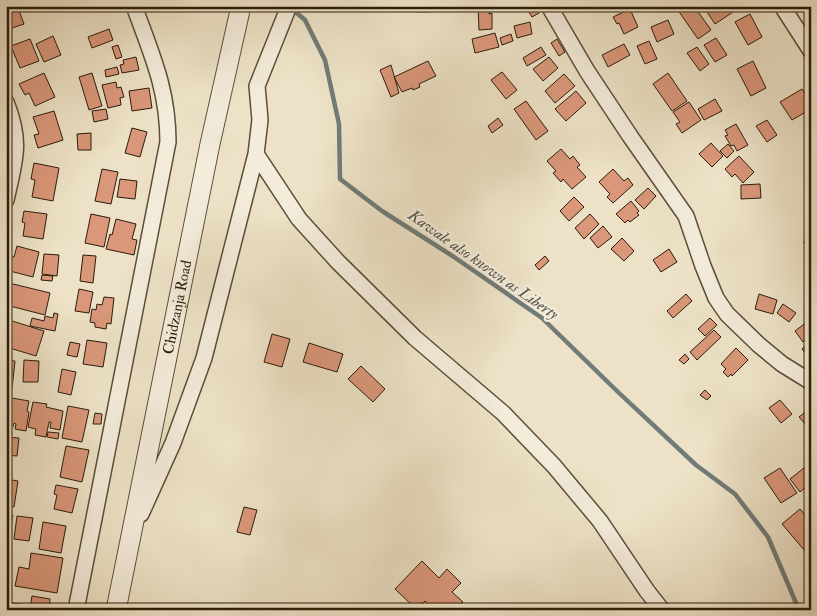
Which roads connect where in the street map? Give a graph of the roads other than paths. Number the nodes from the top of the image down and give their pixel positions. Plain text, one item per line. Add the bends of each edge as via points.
1 (134, 6) edge
2 (241, 6) edge
3 (289, 6) edge
4 (549, 6) edge
5 (782, 6) edge
6 (810, 47) edge
7 (6, 102) edge
8 (256, 154) junction
9 (6, 200) edge
10 (811, 382) edge
11 (132, 534) junction
12 (76, 610) edge
13 (116, 610) edge
14 (662, 610) edge

1 - 12 street via 163,90 168,142
2 - 11 street, Chidzanja Road
3 - 8 street via 257,86 260,120
4 - 10 street via 587,71 686,216 716,298 726,314 759,346
5 - 6 street
7 - 9 street via 17,143
8 - 11 street via 204,358 173,443
8 - 14 street via 299,219 338,262 415,338 503,413 554,466 600,521
11 - 13 street, Chidzanja Road

